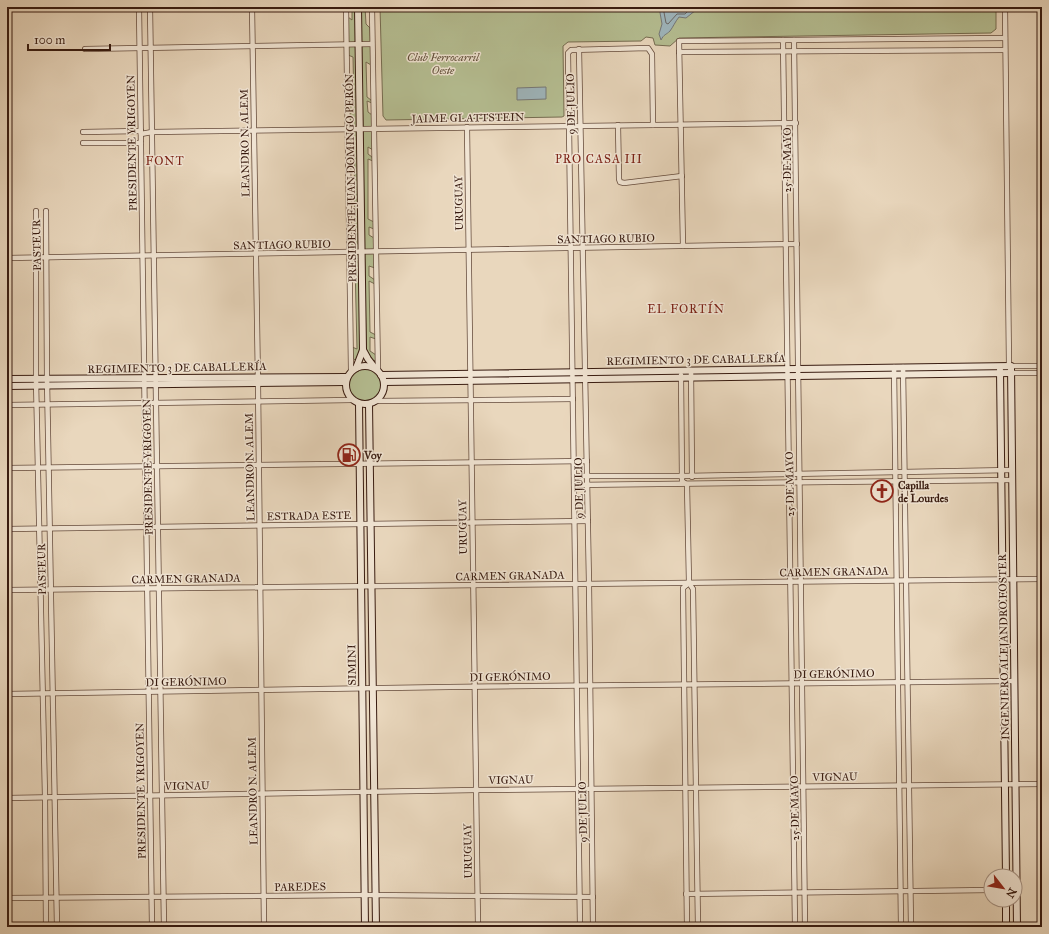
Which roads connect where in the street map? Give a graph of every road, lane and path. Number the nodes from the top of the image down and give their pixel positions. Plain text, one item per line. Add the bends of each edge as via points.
1 (139, 7) edge
2 (150, 7) edge
3 (252, 7) edge
4 (346, 7) edge
5 (358, 7) edge
6 (372, 7) edge
7 (1005, 7) edge
8 (1005, 38) junction
9 (783, 40) junction
10 (794, 40) junction
11 (359, 44) junction
12 (372, 44) junction
13 (347, 45) junction
14 (252, 46) junction
15 (140, 48) junction
16 (151, 48) junction
17 (85, 49) dead end
18 (579, 49) junction
19 (1005, 50) junction
20 (795, 51) junction
21 (679, 52) junction
22 (783, 52) junction
23 (796, 122) junction
24 (784, 123) junction
25 (681, 124) junction
26 (618, 125) junction
27 (653, 125) junction
28 (569, 126) junction
29 (581, 126) junction
30 (467, 127) junction
31 (348, 129) junction
32 (360, 129) junction
33 (374, 129) junction
34 (254, 131) junction
35 (83, 132) dead end
36 (141, 132) junction
37 (152, 132) junction
38 (141, 142) junction
39 (84, 144) dead end
40 (682, 176) junction
41 (36, 211) dead end
42 (46, 211) dead end
43 (786, 244) junction
44 (797, 244) junction
45 (683, 246) junction
46 (583, 248) junction
47 (571, 249) junction
48 (469, 250) junction
49 (350, 252) junction
50 (362, 252) junction
51 (376, 252) junction
52 (256, 254) junction
53 (143, 256) junction
54 (154, 256) junction
55 (7, 258) edge
56 (36, 258) junction
57 (47, 258) junction
58 (363, 350) junction
59 (1000, 366) junction
60 (1010, 366) junction
61 (1042, 366) edge
62 (894, 367) junction
63 (903, 367) junction
64 (798, 368) junction
65 (353, 369) junction
66 (788, 369) junction
67 (681, 370) junction
68 (691, 370) junction
69 (379, 372) junction
70 (572, 372) junction
71 (586, 372) junction
72 (1000, 373) junction
73 (1011, 373) junction
74 (1042, 373) edge
75 (904, 374) junction
76 (894, 375) junction
77 (788, 376) junction
78 (798, 376) junction
79 (470, 377) junction
80 (681, 377) junction
81 (691, 377) junction
82 (7, 379) edge
83 (573, 379) junction
84 (586, 379) junction
85 (258, 380) junction
86 (346, 380) junction
87 (144, 381) junction
88 (156, 381) junction
89 (384, 382) junction
90 (36, 383) junction
91 (47, 383) junction
92 (7, 386) edge
93 (573, 399) junction
94 (352, 400) junction
95 (471, 400) junction
96 (258, 402) junction
97 (372, 402) junction
98 (144, 403) junction
99 (156, 403) junction
100 (359, 404) junction
101 (7, 405) edge
102 (36, 405) junction
103 (47, 405) junction
104 (574, 461) junction
105 (587, 461) junction
106 (472, 463) junction
107 (360, 464) junction
108 (370, 464) junction
109 (259, 465) junction
110 (157, 466) junction
111 (145, 467) junction
112 (7, 468) edge
113 (38, 468) junction
114 (49, 468) junction
115 (1001, 470) junction
116 (1012, 470) junction
117 (895, 472) junction
118 (905, 472) junction
119 (789, 474) junction
120 (799, 474) junction
121 (692, 475) junction
122 (574, 476) junction
123 (587, 476) junction
124 (682, 476) junction
125 (1001, 480) junction
126 (1012, 480) junction
127 (895, 481) junction
128 (905, 481) junction
129 (790, 482) junction
130 (799, 482) junction
131 (687, 484) junction
132 (574, 485) junction
133 (588, 485) junction
134 (588, 521) junction
135 (575, 522) junction
136 (472, 523) junction
137 (360, 524) junction
138 (371, 524) junction
139 (259, 526) junction
140 (146, 527) junction
141 (158, 527) junction
142 (50, 528) junction
143 (7, 529) edge
144 (39, 529) junction
145 (1002, 579) junction
146 (1013, 579) junction
147 (1042, 579) edge
148 (896, 580) junction
149 (906, 580) junction
150 (791, 582) junction
151 (801, 582) junction
152 (689, 583) junction
153 (576, 584) junction
154 (589, 584) junction
155 (473, 585) junction
156 (361, 586) junction
157 (372, 586) junction
158 (260, 588) junction
159 (147, 589) junction
160 (159, 589) junction
161 (7, 590) edge
162 (40, 590) junction
163 (51, 590) junction
164 (1014, 681) junction
165 (908, 682) junction
166 (1003, 682) junction
167 (898, 683) junction
168 (695, 684) junction
169 (792, 684) junction
170 (802, 684) junction
171 (684, 685) junction
172 (577, 686) junction
173 (590, 686) junction
174 (474, 687) junction
175 (362, 688) junction
176 (373, 688) junction
177 (261, 690) junction
178 (160, 691) junction
179 (148, 692) junction
180 (43, 693) junction
181 (53, 693) junction
182 (7, 694) edge
183 (1004, 784) junction
184 (1015, 784) junction
185 (1042, 784) edge
186 (899, 785) junction
187 (909, 785) junction
188 (794, 786) junction
189 (803, 786) junction
190 (696, 787) junction
191 (592, 788) junction
192 (685, 788) junction
193 (578, 789) junction
194 (476, 790) junction
195 (363, 792) junction
196 (374, 792) junction
197 (262, 794) junction
198 (150, 796) junction
199 (162, 796) junction
200 (45, 797) junction
201 (55, 797) junction
202 (7, 798) edge
203 (1006, 868) edge
204 (1016, 868) edge
205 (983, 890) edge
206 (900, 891) junction
207 (911, 891) junction
208 (795, 892) junction
209 (805, 892) junction
210 (686, 894) junction
211 (697, 894) junction
212 (364, 895) junction
213 (376, 895) junction
214 (263, 896) junction
215 (478, 896) junction
216 (151, 897) junction
217 (163, 897) junction
218 (579, 897) junction
219 (593, 897) junction
220 (7, 898) edge
221 (46, 898) junction
222 (56, 898) junction
223 (1006, 908) edge
224 (1016, 908) edge
225 (46, 927) edge
226 (57, 927) edge
227 (152, 927) edge
228 (164, 927) edge
229 (264, 927) edge
230 (365, 927) edge
231 (376, 927) edge
232 (478, 927) edge
233 (580, 927) edge
234 (593, 927) edge
235 (687, 927) edge
236 (698, 927) edge
237 (795, 927) edge
238 (805, 927) edge
239 (901, 927) edge
240 (911, 927) edge
241 (1006, 927) edge
242 (1017, 927) edge

1 - 15 street, PRESIDENTE YRIGOYEN
2 - 16 street, PRESIDENTE YRIGOYEN
3 - 14 street, LEANDRO N. ALEM
4 - 13 street
5 - 11 street, PRESIDENTE JUAN DOMINGO PERÓN
6 - 12 street
7 - 8 street
8 - 10 street
8 - 19 street
9 - 10 street
9 - 21 street via 679,41
9 - 22 street, 25 DE MAYO
10 - 20 street, 25 DE MAYO
11 - 12 street
11 - 13 street
11 - 32 street, PRESIDENTE JUAN DOMINGO PERÓN
12 - 33 street
13 - 14 street
13 - 31 street
14 - 16 street
14 - 34 street, LEANDRO N. ALEM
15 - 16 street
15 - 17 street
15 - 36 street, PRESIDENTE YRIGOYEN
16 - 37 street, PRESIDENTE YRIGOYEN
18 - 27 street via 648,48 652,54
18 - 28 street, 9 DE JULIO via 568,53
18 - 29 street, 9 DE JULIO
19 - 20 street
19 - 60 street
20 - 22 street
20 - 23 street, 25 DE MAYO
21 - 22 street
21 - 25 street
22 - 24 street, 25 DE MAYO
23 - 24 street, JAIME GLATTSTEIN
23 - 44 street, 25 DE MAYO
24 - 25 street, JAIME GLATTSTEIN
24 - 43 street, 25 DE MAYO
25 - 27 street, JAIME GLATTSTEIN
25 - 40 street
26 - 27 street, JAIME GLATTSTEIN
26 - 29 street, JAIME GLATTSTEIN
26 - 40 street via 620,182
28 - 29 street, JAIME GLATTSTEIN
28 - 30 street, JAIME GLATTSTEIN
28 - 47 street, 9 DE JULIO
29 - 46 street, 9 DE JULIO
30 - 33 street, JAIME GLATTSTEIN
30 - 48 street, URUGUAY
31 - 32 street, JAIME GLATTSTEIN
31 - 34 street, JAIME GLATTSTEIN
31 - 49 street
32 - 33 street, JAIME GLATTSTEIN
32 - 50 street, PRESIDENTE JUAN DOMINGO PERÓN
33 - 51 street
34 - 37 street, JAIME GLATTSTEIN
34 - 52 street, LEANDRO N. ALEM
35 - 36 street, JAIME GLATTSTEIN
36 - 37 street, JAIME GLATTSTEIN
36 - 38 street, PRESIDENTE YRIGOYEN
37 - 54 street, PRESIDENTE YRIGOYEN
38 - 39 street
38 - 53 street, PRESIDENTE YRIGOYEN
40 - 45 street
41 - 56 street, PASTEUR
42 - 57 street, PASTEUR
43 - 44 street, SANTIAGO RUBIO
43 - 45 street, SANTIAGO RUBIO
43 - 66 street, 25 DE MAYO
44 - 64 street, 25 DE MAYO
45 - 46 street, SANTIAGO RUBIO
46 - 47 street, SANTIAGO RUBIO
46 - 71 street, 9 DE JULIO
47 - 48 street, SANTIAGO RUBIO
47 - 70 street, 9 DE JULIO
48 - 51 street, SANTIAGO RUBIO
48 - 79 street, URUGUAY
49 - 50 street, SANTIAGO RUBIO
49 - 52 street, SANTIAGO RUBIO
49 - 65 street
50 - 51 street, SANTIAGO RUBIO
50 - 58 street, PRESIDENTE JUAN DOMINGO PERÓN
51 - 69 street
52 - 54 street, SANTIAGO RUBIO
52 - 85 street, LEANDRO N. ALEM
53 - 54 street, SANTIAGO RUBIO
53 - 57 street, SANTIAGO RUBIO
53 - 87 street, PRESIDENTE YRIGOYEN
54 - 88 street, PRESIDENTE YRIGOYEN
55 - 56 street, SANTIAGO RUBIO
56 - 57 street, SANTIAGO RUBIO
56 - 90 street, PASTEUR
57 - 91 street, PASTEUR
58 - 65 street, PRESIDENTE JUAN DOMINGO PERÓN
58 - 69 street
59 - 60 street, REGIMIENTO 3 DE CABALLERÍA
59 - 63 street, REGIMIENTO 3 DE CABALLERÍA
59 - 72 street, INGENIERO ALEJANDRO FOSTER
60 - 61 street
60 - 73 street, INGENIERO ALEJANDRO FOSTER
62 - 63 street, REGIMIENTO 3 DE CABALLERÍA
62 - 64 street, REGIMIENTO 3 DE CABALLERÍA
62 - 76 street
63 - 75 street
64 - 66 street, REGIMIENTO 3 DE CABALLERÍA
64 - 78 street, 25 DE MAYO
65 - 69 street via 369,366
65 - 86 street
66 - 68 street, REGIMIENTO 3 DE CABALLERÍA
66 - 77 street, 25 DE MAYO
67 - 68 street, REGIMIENTO 3 DE CABALLERÍA
67 - 71 street, REGIMIENTO 3 DE CABALLERÍA
67 - 80 street
68 - 81 street
69 - 79 street, REGIMIENTO 3 DE CABALLERÍA
69 - 89 street
70 - 71 street, REGIMIENTO 3 DE CABALLERÍA
70 - 79 street, REGIMIENTO 3 DE CABALLERÍA
70 - 83 street, 9 DE JULIO
71 - 84 street, 9 DE JULIO
72 - 73 street, REGIMIENTO 3 DE CABALLERÍA
72 - 75 street, REGIMIENTO 3 DE CABALLERÍA
72 - 115 street, INGENIERO ALEJANDRO FOSTER
73 - 74 street
73 - 116 street, INGENIERO ALEJANDRO FOSTER
75 - 76 street, REGIMIENTO 3 DE CABALLERÍA
75 - 118 street
76 - 78 street, REGIMIENTO 3 DE CABALLERÍA
76 - 117 street
77 - 78 street, REGIMIENTO 3 DE CABALLERÍA
77 - 81 street, REGIMIENTO 3 DE CABALLERÍA
77 - 119 street, 25 DE MAYO
78 - 120 street, 25 DE MAYO
79 - 83 street, REGIMIENTO 3 DE CABALLERÍA
79 - 89 street, REGIMIENTO 3 DE CABALLERÍA
79 - 95 street, URUGUAY
80 - 81 street, REGIMIENTO 3 DE CABALLERÍA
80 - 84 street, REGIMIENTO 3 DE CABALLERÍA
80 - 124 street
81 - 121 street
82 - 90 street, REGIMIENTO 3 DE CABALLERÍA
83 - 84 street, REGIMIENTO 3 DE CABALLERÍA
83 - 93 street, 9 DE JULIO
84 - 105 street, 9 DE JULIO
85 - 86 street, REGIMIENTO 3 DE CABALLERÍA
85 - 88 street, REGIMIENTO 3 DE CABALLERÍA
85 - 96 street, LEANDRO N. ALEM
86 - 94 street via 346,389
87 - 88 street, REGIMIENTO 3 DE CABALLERÍA
87 - 91 street, REGIMIENTO 3 DE CABALLERÍA
87 - 98 street, PRESIDENTE YRIGOYEN
88 - 99 street, PRESIDENTE YRIGOYEN
89 - 97 street via 382,393
90 - 91 street, REGIMIENTO 3 DE CABALLERÍA
90 - 92 street, REGIMIENTO 3 DE CABALLERÍA
90 - 102 street, PASTEUR
91 - 103 street, PASTEUR
93 - 95 street
93 - 104 street, 9 DE JULIO
94 - 96 street
94 - 100 street
95 - 97 street
95 - 106 street, URUGUAY
96 - 99 street
96 - 109 street, LEANDRO N. ALEM
97 - 100 street
97 - 108 street, SIMINI
98 - 99 street
98 - 103 street
98 - 111 street, PRESIDENTE YRIGOYEN
99 - 110 street, PRESIDENTE YRIGOYEN
100 - 107 street, SIMINI
101 - 102 street
102 - 103 street
102 - 113 street, PASTEUR
103 - 114 street, PASTEUR
104 - 105 street
104 - 106 street
104 - 122 street, 9 DE JULIO
105 - 123 street, 9 DE JULIO
106 - 108 street
106 - 136 street, URUGUAY
107 - 108 street
107 - 109 street
107 - 137 street, SIMINI
108 - 138 street, SIMINI
109 - 110 street
109 - 139 street, LEANDRO N. ALEM
110 - 111 street
110 - 141 street, PRESIDENTE YRIGOYEN
111 - 114 street
111 - 140 street, PRESIDENTE YRIGOYEN
112 - 113 street
113 - 114 street
113 - 144 street, PASTEUR
114 - 142 street, PASTEUR
115 - 116 street
115 - 118 street
115 - 125 street, INGENIERO ALEJANDRO FOSTER
116 - 126 street, INGENIERO ALEJANDRO FOSTER
117 - 118 street
117 - 120 street
117 - 127 street
118 - 128 street
119 - 120 street
119 - 121 street
119 - 129 street, 25 DE MAYO
120 - 130 street, 25 DE MAYO
121 - 124 street
121 - 131 street via 692,481
122 - 123 street
122 - 132 street, 9 DE JULIO
123 - 124 street
123 - 133 street, 9 DE JULIO
124 - 131 street via 682,481
125 - 126 street
125 - 128 street
125 - 145 street, INGENIERO ALEJANDRO FOSTER
126 - 146 street, INGENIERO ALEJANDRO FOSTER
127 - 128 street
127 - 130 street
127 - 148 street
128 - 149 street
129 - 130 street
129 - 131 street
129 - 150 street, 25 DE MAYO
130 - 151 street, 25 DE MAYO
131 - 133 street
131 - 152 street
132 - 133 street
132 - 135 street, 9 DE JULIO
133 - 134 street, 9 DE JULIO
134 - 135 street, ESTRADA ESTE
134 - 154 street, 9 DE JULIO
135 - 136 street, ESTRADA ESTE
135 - 153 street, 9 DE JULIO
136 - 138 street, ESTRADA ESTE
136 - 155 street, URUGUAY
137 - 138 street, ESTRADA ESTE
137 - 139 street, ESTRADA ESTE
137 - 156 street, SIMINI
138 - 157 street, SIMINI
139 - 141 street, ESTRADA ESTE
139 - 158 street, LEANDRO N. ALEM
140 - 141 street, ESTRADA ESTE
140 - 142 street, ESTRADA ESTE
140 - 159 street, PRESIDENTE YRIGOYEN
141 - 160 street, PRESIDENTE YRIGOYEN
142 - 144 street, ESTRADA ESTE
142 - 163 street, PASTEUR
143 - 144 street, ESTRADA ESTE
144 - 162 street, PASTEUR
145 - 146 street, CARMEN GRANADA
145 - 149 street, CARMEN GRANADA
145 - 166 street, INGENIERO ALEJANDRO FOSTER
146 - 147 street, CARMEN GRANADA
146 - 164 street, INGENIERO ALEJANDRO FOSTER
148 - 149 street, CARMEN GRANADA
148 - 151 street, CARMEN GRANADA
148 - 167 street
149 - 165 street
150 - 151 street, CARMEN GRANADA
150 - 152 street, CARMEN GRANADA
150 - 169 street, 25 DE MAYO
151 - 170 street, 25 DE MAYO
152 - 154 street, CARMEN GRANADA
152 - 168 street via 694,588
152 - 171 street via 683,588
153 - 154 street, CARMEN GRANADA
153 - 155 street, CARMEN GRANADA
153 - 172 street, 9 DE JULIO
154 - 173 street, 9 DE JULIO
155 - 157 street, CARMEN GRANADA
155 - 174 street, URUGUAY
156 - 157 street, CARMEN GRANADA
156 - 158 street, CARMEN GRANADA
156 - 175 street, SIMINI
157 - 176 street, SIMINI
158 - 160 street, CARMEN GRANADA
158 - 177 street, LEANDRO N. ALEM
159 - 160 street, CARMEN GRANADA
159 - 163 street, CARMEN GRANADA
159 - 179 street, PRESIDENTE YRIGOYEN
160 - 178 street, PRESIDENTE YRIGOYEN
161 - 162 street, CARMEN GRANADA
162 - 163 street, CARMEN GRANADA
162 - 180 street, PASTEUR
163 - 181 street, PASTEUR
164 - 166 street, DI GERÓNIMO
164 - 184 street, INGENIERO ALEJANDRO FOSTER
165 - 166 street, DI GERÓNIMO
165 - 167 street, DI GERÓNIMO
165 - 187 street
166 - 183 street, INGENIERO ALEJANDRO FOSTER
167 - 170 street, DI GERÓNIMO
167 - 186 street
168 - 169 street, DI GERÓNIMO
168 - 171 street, DI GERÓNIMO
168 - 190 street
169 - 170 street, DI GERÓNIMO
169 - 188 street, 25 DE MAYO
170 - 189 street, 25 DE MAYO
171 - 173 street, DI GERÓNIMO
171 - 192 street
172 - 173 street, DI GERÓNIMO
172 - 174 street, DI GERÓNIMO
172 - 193 street, 9 DE JULIO
173 - 191 street, 9 DE JULIO
174 - 176 street, DI GERÓNIMO
174 - 194 street, URUGUAY
175 - 176 street, DI GERÓNIMO
175 - 177 street, DI GERÓNIMO
175 - 195 street, SIMINI
176 - 196 street, SIMINI
177 - 178 street, DI GERÓNIMO
177 - 197 street, LEANDRO N. ALEM
178 - 179 street, DI GERÓNIMO
178 - 199 street, PRESIDENTE YRIGOYEN
179 - 181 street, DI GERÓNIMO
179 - 198 street, PRESIDENTE YRIGOYEN
180 - 181 street, DI GERÓNIMO
180 - 182 street, DI GERÓNIMO
180 - 200 street, PASTEUR
181 - 201 street, PASTEUR
183 - 184 street, VIGNAU
183 - 187 street, VIGNAU
183 - 203 street, INGENIERO ALEJANDRO FOSTER
184 - 185 street, VIGNAU
184 - 204 street, INGENIERO ALEJANDRO FOSTER
186 - 187 street, VIGNAU
186 - 189 street, VIGNAU
186 - 206 street
187 - 207 street
188 - 189 street, VIGNAU
188 - 190 street, VIGNAU
188 - 208 street, 25 DE MAYO
189 - 209 street, 25 DE MAYO
190 - 192 street, VIGNAU
190 - 211 street
191 - 192 street, VIGNAU
191 - 193 street, VIGNAU
191 - 219 street, 9 DE JULIO
192 - 210 street
193 - 194 street, VIGNAU
193 - 218 street, 9 DE JULIO
194 - 196 street, VIGNAU
194 - 215 street, URUGUAY
195 - 196 street, VIGNAU
195 - 197 street, VIGNAU
195 - 212 street, SIMINI
196 - 213 street, SIMINI
197 - 199 street, VIGNAU
197 - 214 street, LEANDRO N. ALEM
198 - 199 street, VIGNAU
198 - 201 street, VIGNAU
198 - 216 street, PRESIDENTE YRIGOYEN
199 - 217 street, PRESIDENTE YRIGOYEN
200 - 201 street, VIGNAU
200 - 202 street, VIGNAU
200 - 221 street, PASTEUR
201 - 222 street, PASTEUR
205 - 207 street
206 - 207 street
206 - 209 street
206 - 239 street
207 - 240 street
208 - 209 street
208 - 211 street
208 - 237 street, 25 DE MAYO
209 - 238 street, 25 DE MAYO
210 - 211 street
210 - 235 street
211 - 236 street
212 - 213 street, PAREDES
212 - 214 street, PAREDES
212 - 230 street, SIMINI
213 - 215 street, PAREDES
213 - 231 street, SIMINI
214 - 217 street, PAREDES
214 - 229 street, LEANDRO N. ALEM
215 - 218 street, PAREDES
215 - 232 street, URUGUAY
216 - 217 street, PAREDES
216 - 222 street, PAREDES
216 - 227 street, PRESIDENTE YRIGOYEN
217 - 228 street, PRESIDENTE YRIGOYEN
218 - 219 street, PAREDES
218 - 233 street, 9 DE JULIO
219 - 234 street, 9 DE JULIO
220 - 221 street, PAREDES
221 - 222 street, PAREDES
221 - 225 street, PASTEUR
222 - 226 street, PASTEUR
223 - 241 street
224 - 242 street, INGENIERO ALEJANDRO FOSTER

